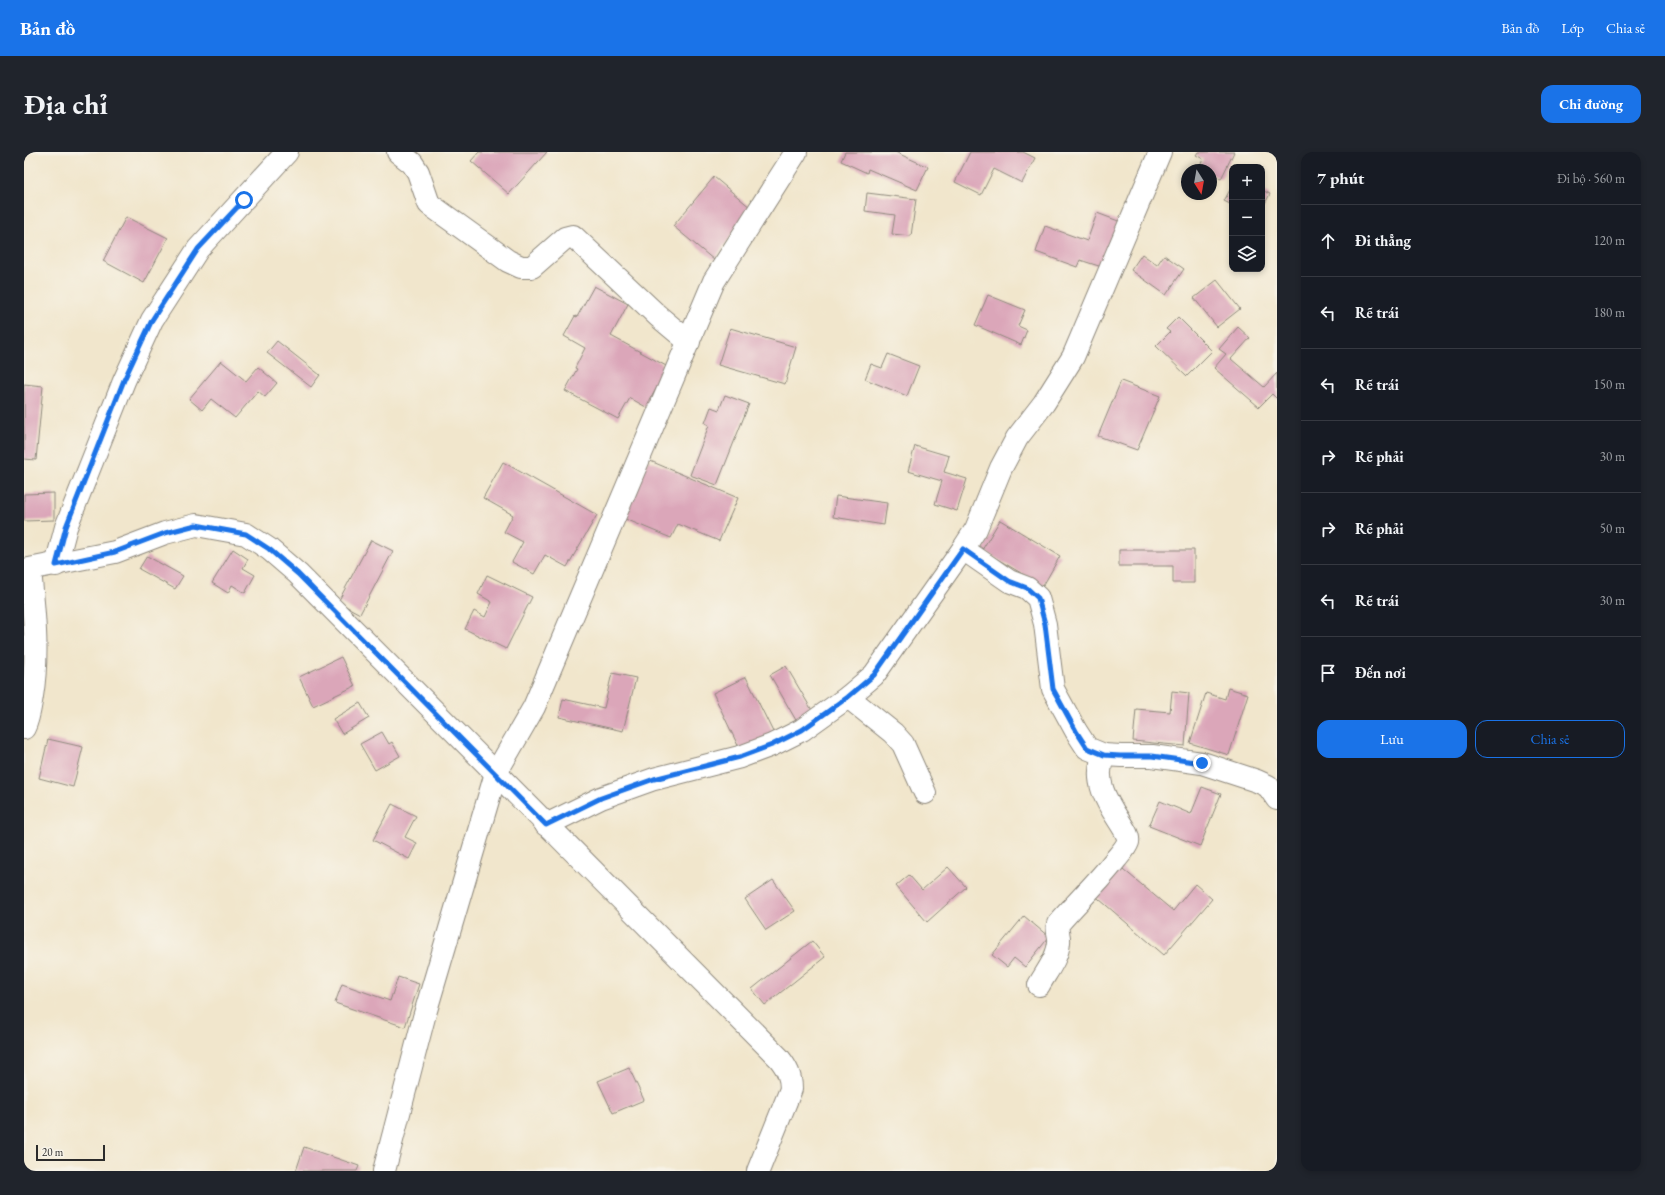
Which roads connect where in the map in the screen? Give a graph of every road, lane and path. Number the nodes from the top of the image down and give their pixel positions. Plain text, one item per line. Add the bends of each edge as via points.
1 (287, 152) edge
2 (398, 152) edge
3 (796, 152) edge
4 (1160, 152) edge
5 (689, 342) junction
6 (963, 549) junction
7 (56, 565) junction
8 (27, 570) edge
9 (848, 697) junction
10 (24, 728) edge
11 (1104, 755) junction
12 (496, 773) junction
13 (925, 793) dead end
14 (1277, 798) edge
15 (546, 825) junction
16 (1039, 984) dead end
17 (384, 1171) edge
18 (758, 1171) edge

1 - 7 street via 198,249 152,320 124,380 66,527
2 - 5 street via 412,163 418,172 429,204 508,260 520,267 532,267 565,238 573,236
3 - 5 street via 714,281
4 - 6 street via 1073,357 1044,404 1017,438 1001,468 976,529
5 - 12 street via 534,707
6 - 9 street via 874,675
6 - 11 street via 1009,581 1027,588 1038,598 1045,624 1053,689 1072,726 1087,748
7 - 8 street
7 - 12 street via 115,552 165,533 196,525 246,534 269,549 298,574
8 - 10 street via 35,620 36,669 29,719
9 - 13 street via 903,744
9 - 15 street via 802,730 772,745 740,757 654,779 601,798
11 - 14 street via 1152,756 1202,763 1268,786
11 - 16 street via 1099,764 1099,778 1109,807 1128,834 1128,842 1104,874 1058,924 1057,931 1060,937 1055,957
12 - 15 street
12 - 17 street via 424,1017
15 - 18 street via 786,1067 791,1079 791,1089

